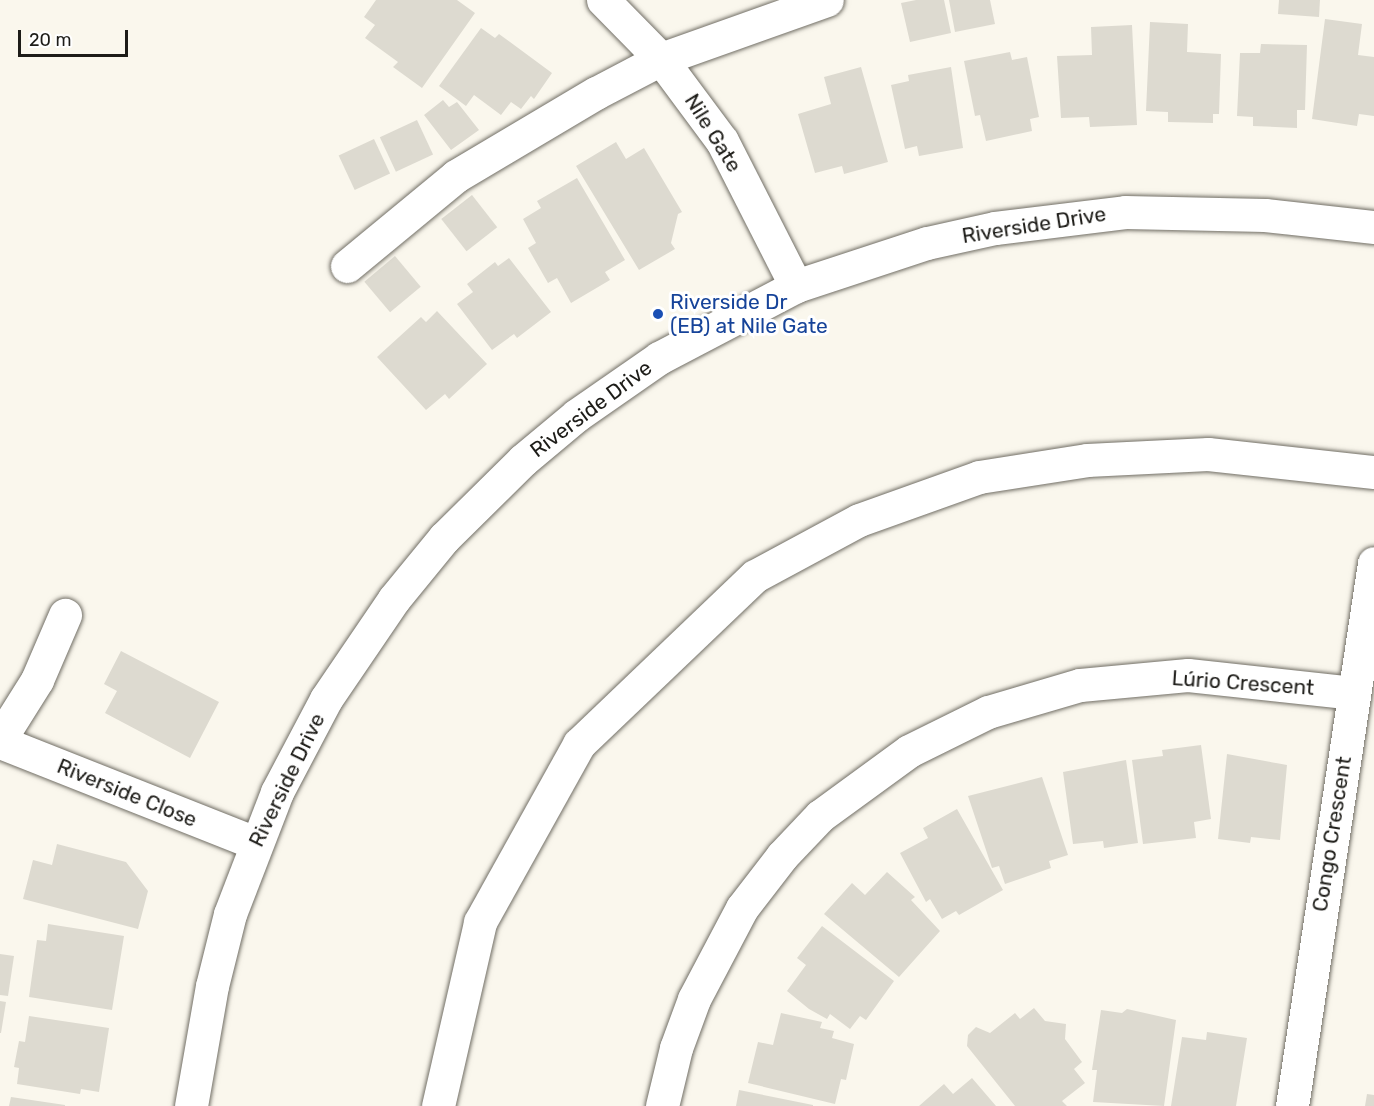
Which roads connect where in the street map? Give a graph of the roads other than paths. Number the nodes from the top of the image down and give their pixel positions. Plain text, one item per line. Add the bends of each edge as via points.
1 (603, 0) edge
2 (828, 0) edge
3 (661, 59) junction
4 (1374, 227) edge
5 (347, 266) dead end
6 (796, 286) junction
7 (1374, 472) edge
8 (1374, 563) edge
9 (65, 615) dead end
10 (1353, 693) junction
11 (0, 741) edge
12 (255, 843) junction
13 (190, 1106) edge
14 (438, 1106) edge
15 (662, 1106) edge
16 (1292, 1106) edge

1 - 3 street, Nile Gate
2 - 3 street
3 - 5 street via 523,134 456,176
3 - 6 street, Nile Gate via 722,141
4 - 6 street, Riverside Drive via 1187,211 1065,218 927,243
6 - 12 street, Riverside Drive via 704,332 617,386 532,452 476,503 394,599 351,659 303,741
7 - 14 street via 1208,454 1087,460 979,477 859,520 755,576 579,744 480,922
8 - 10 street, Congo Crescent
9 - 11 street via 37,680
10 - 15 street, Lúrio Crescent via 1188,675 1080,685 988,712 909,751 820,816 782,856 742,908 694,999 676,1048
10 - 16 street, Congo Crescent
11 - 12 street, Riverside Close
12 - 13 street, Riverside Drive via 212,986

